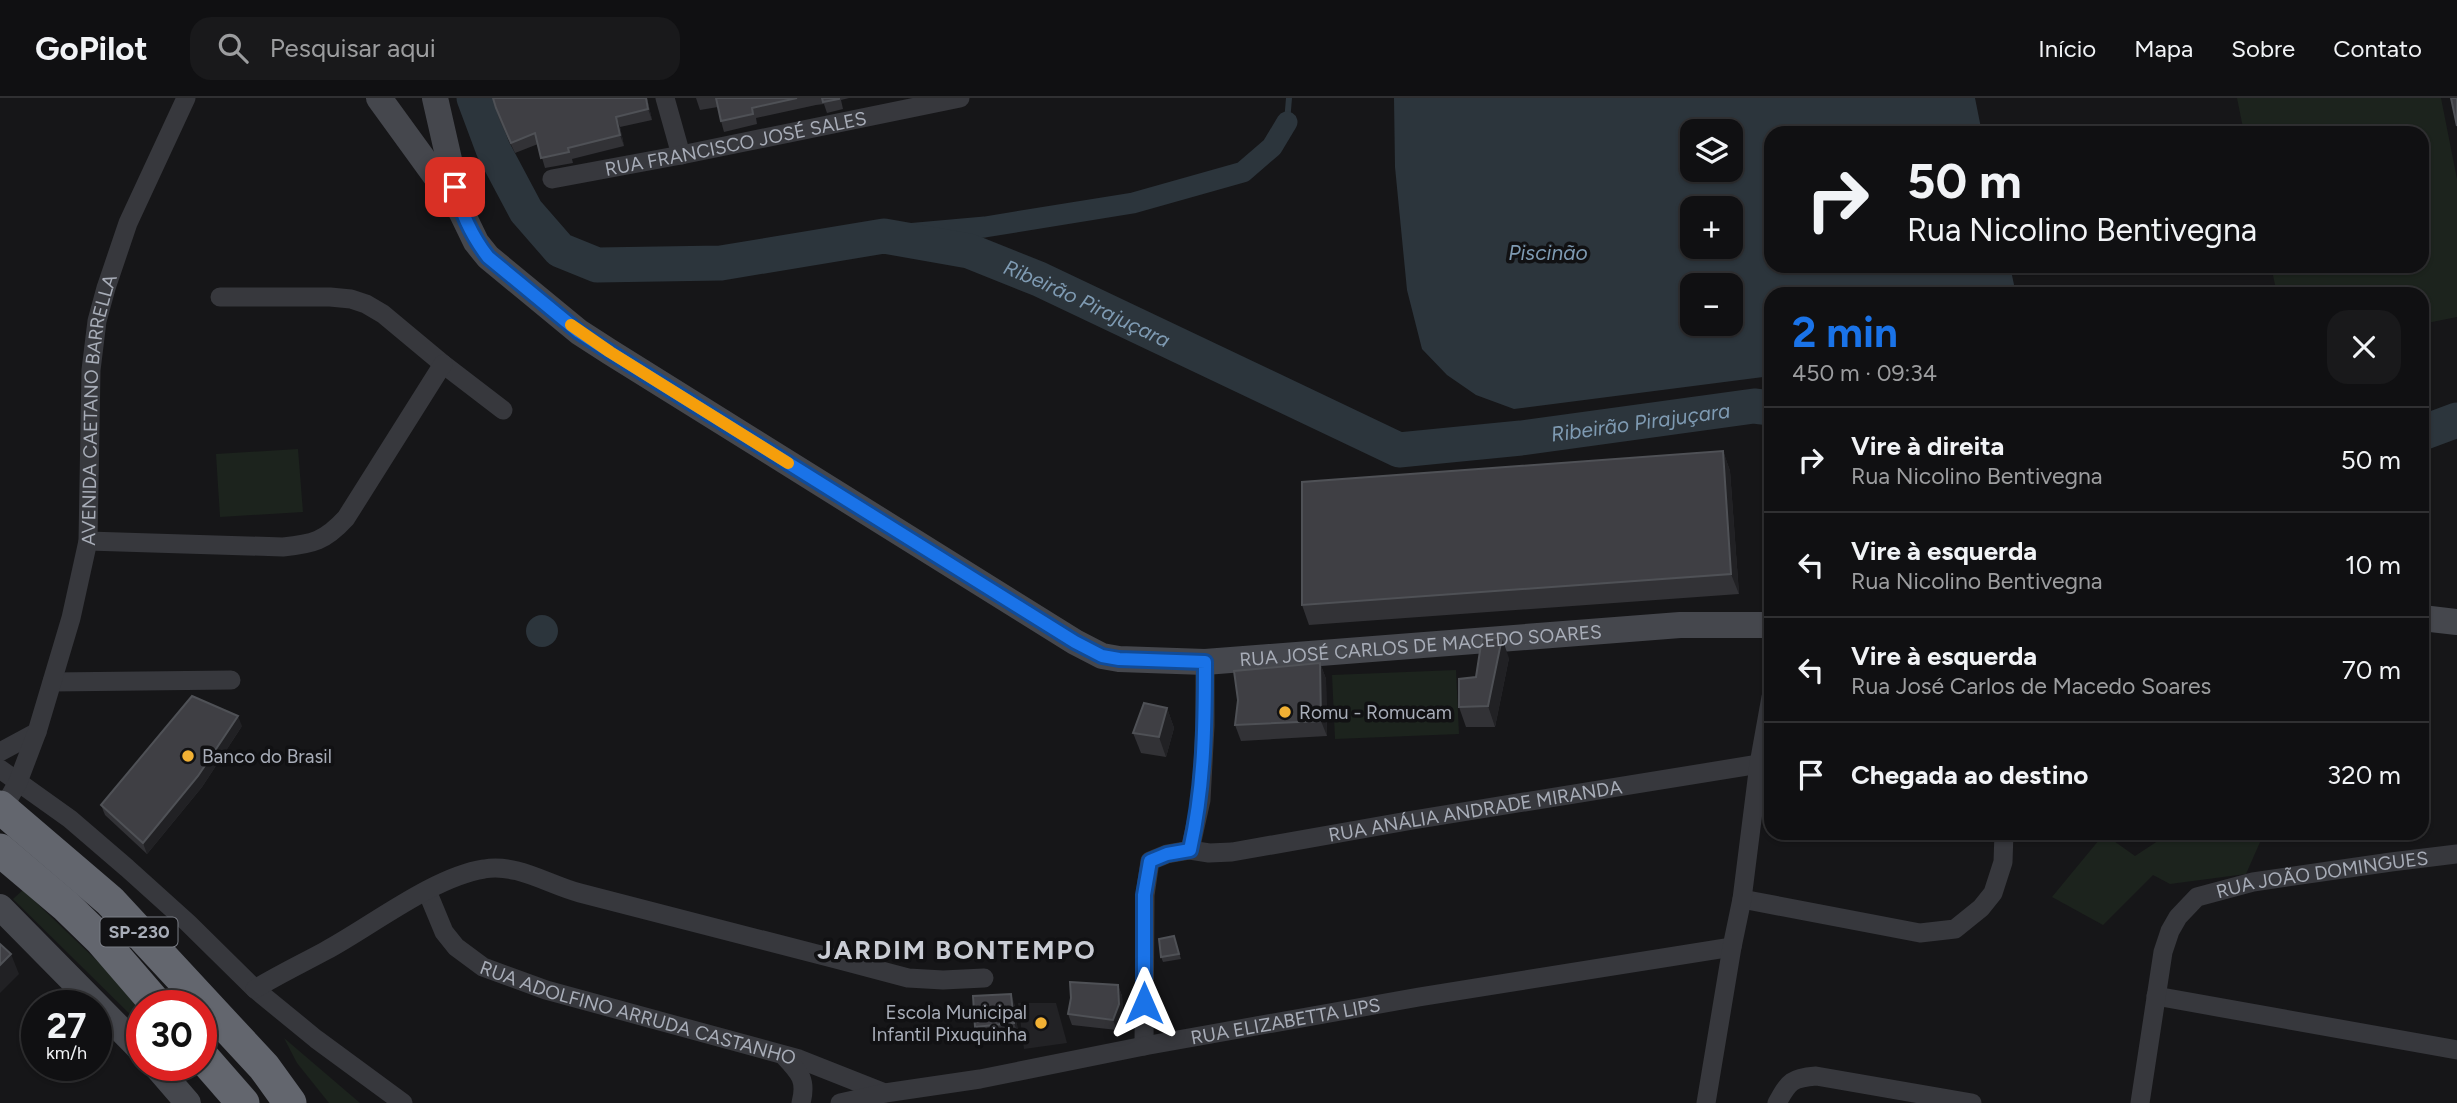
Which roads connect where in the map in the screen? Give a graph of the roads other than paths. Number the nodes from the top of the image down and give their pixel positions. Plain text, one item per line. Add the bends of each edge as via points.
1 (186, 98) edge
2 (379, 98) edge
3 (665, 98) edge
4 (960, 98) edge
5 (438, 106) edge
6 (403, 129) junction
7 (681, 155) junction
8 (552, 179) dead end
9 (461, 211) junction
10 (220, 297) dead end
11 (443, 364) junction
12 (503, 410) dead end
13 (88, 541) junction
14 (2429, 619) edge
15 (2457, 622) edge
16 (1764, 625) edge
17 (1205, 662) junction
18 (231, 680) dead end
19 (52, 682) junction
20 (37, 732) junction
21 (1764, 736) edge
22 (0, 752) edge
23 (1759, 764) junction
24 (0, 769) edge
25 (5, 803) edge
26 (2004, 840) edge
27 (0, 850) edge
28 (1190, 850) junction
29 (2457, 854) edge
30 (427, 891) junction
31 (1742, 899) junction
32 (0, 907) edge
33 (1731, 947) junction
34 (984, 978) dead end
35 (254, 989) junction
36 (144, 990) edge
37 (2156, 996) junction
38 (126, 1034) edge
39 (1144, 1046) junction
40 (2457, 1050) edge
41 (784, 1056) junction
42 (217, 1073) edge
43 (169, 1081) edge
44 (885, 1093) junction
45 (1963, 1102) edge
46 (188, 1103) edge
47 (243, 1103) edge
48 (290, 1103) edge
49 (403, 1103) edge
50 (801, 1103) edge
51 (840, 1103) edge
52 (1706, 1103) edge
53 (1777, 1103) edge
54 (2140, 1103) edge

1 - 13 street, AVENIDA CAETANO BARRELLA via 128,223 97,321 91,370
2 - 6 street, RUA JOSÉ CARLOS DE MACEDO SOARES
3 - 7 street
4 - 7 street, RUA FRANCISCO JOSÉ SALES
5 - 6 street via 432,130 422,138
5 - 9 street, RUA JOSÉ CARLOS DE MACEDO SOARES
6 - 9 street, RUA JOSÉ CARLOS DE MACEDO SOARES
7 - 8 street, RUA FRANCISCO JOSÉ SALES
9 - 17 street, RUA JOSÉ CARLOS DE MACEDO SOARES via 488,257 579,332 1075,642 1119,659
10 - 11 street via 351,299 383,314
11 - 12 street
11 - 13 street via 346,519 324,539 283,547
13 - 19 street, AVENIDA CAETANO BARRELLA
14 - 15 street
16 - 17 street, RUA JOSÉ CARLOS DE MACEDO SOARES via 1680,625
17 - 28 street via 1201,800
18 - 19 street
19 - 20 street, AVENIDA CAETANO BARRELLA
20 - 22 street
20 - 25 street, AVENIDA CAETANO BARRELLA
21 - 23 street
23 - 28 street, RUA ANÁLIA ANDRADE MIRANDA via 1232,852
23 - 31 street
24 - 25 street
25 - 35 street via 70,819 188,923
25 - 48 highway, SP-230 via 110,901 264,1068
26 - 31 street via 2003,862 1993,893 1955,929 1920,933
27 - 36 highway, SP-230 via 93,932
28 - 39 street, RUA ANÁLIA ANDRADE MIRANDA via 1150,861 1144,895
29 - 37 street, RUA JOÃO DOMINGUES via 2266,880 2197,897 2170,931
30 - 34 street via 468,872 514,870 576,892 908,978
30 - 35 street
30 - 41 street, RUA ADOLFINO ARRUDA CASTANHO via 444,932 483,967 545,990
31 - 33 street
32 - 38 street
33 - 39 street, RUA ELIZABETTA LIPS
33 - 52 street
35 - 49 street
37 - 40 street
37 - 54 street, RUA JOÃO DOMINGUES
39 - 44 street, RUA ELIZABETTA LIPS
41 - 44 street, RUA ADOLFINO ARRUDA CASTANHO
41 - 50 street via 804,1084
42 - 47 highway
43 - 46 street
44 - 51 street, RUA ELIZABETTA LIPS
45 - 53 street via 1816,1076 1797,1078 1786,1086

